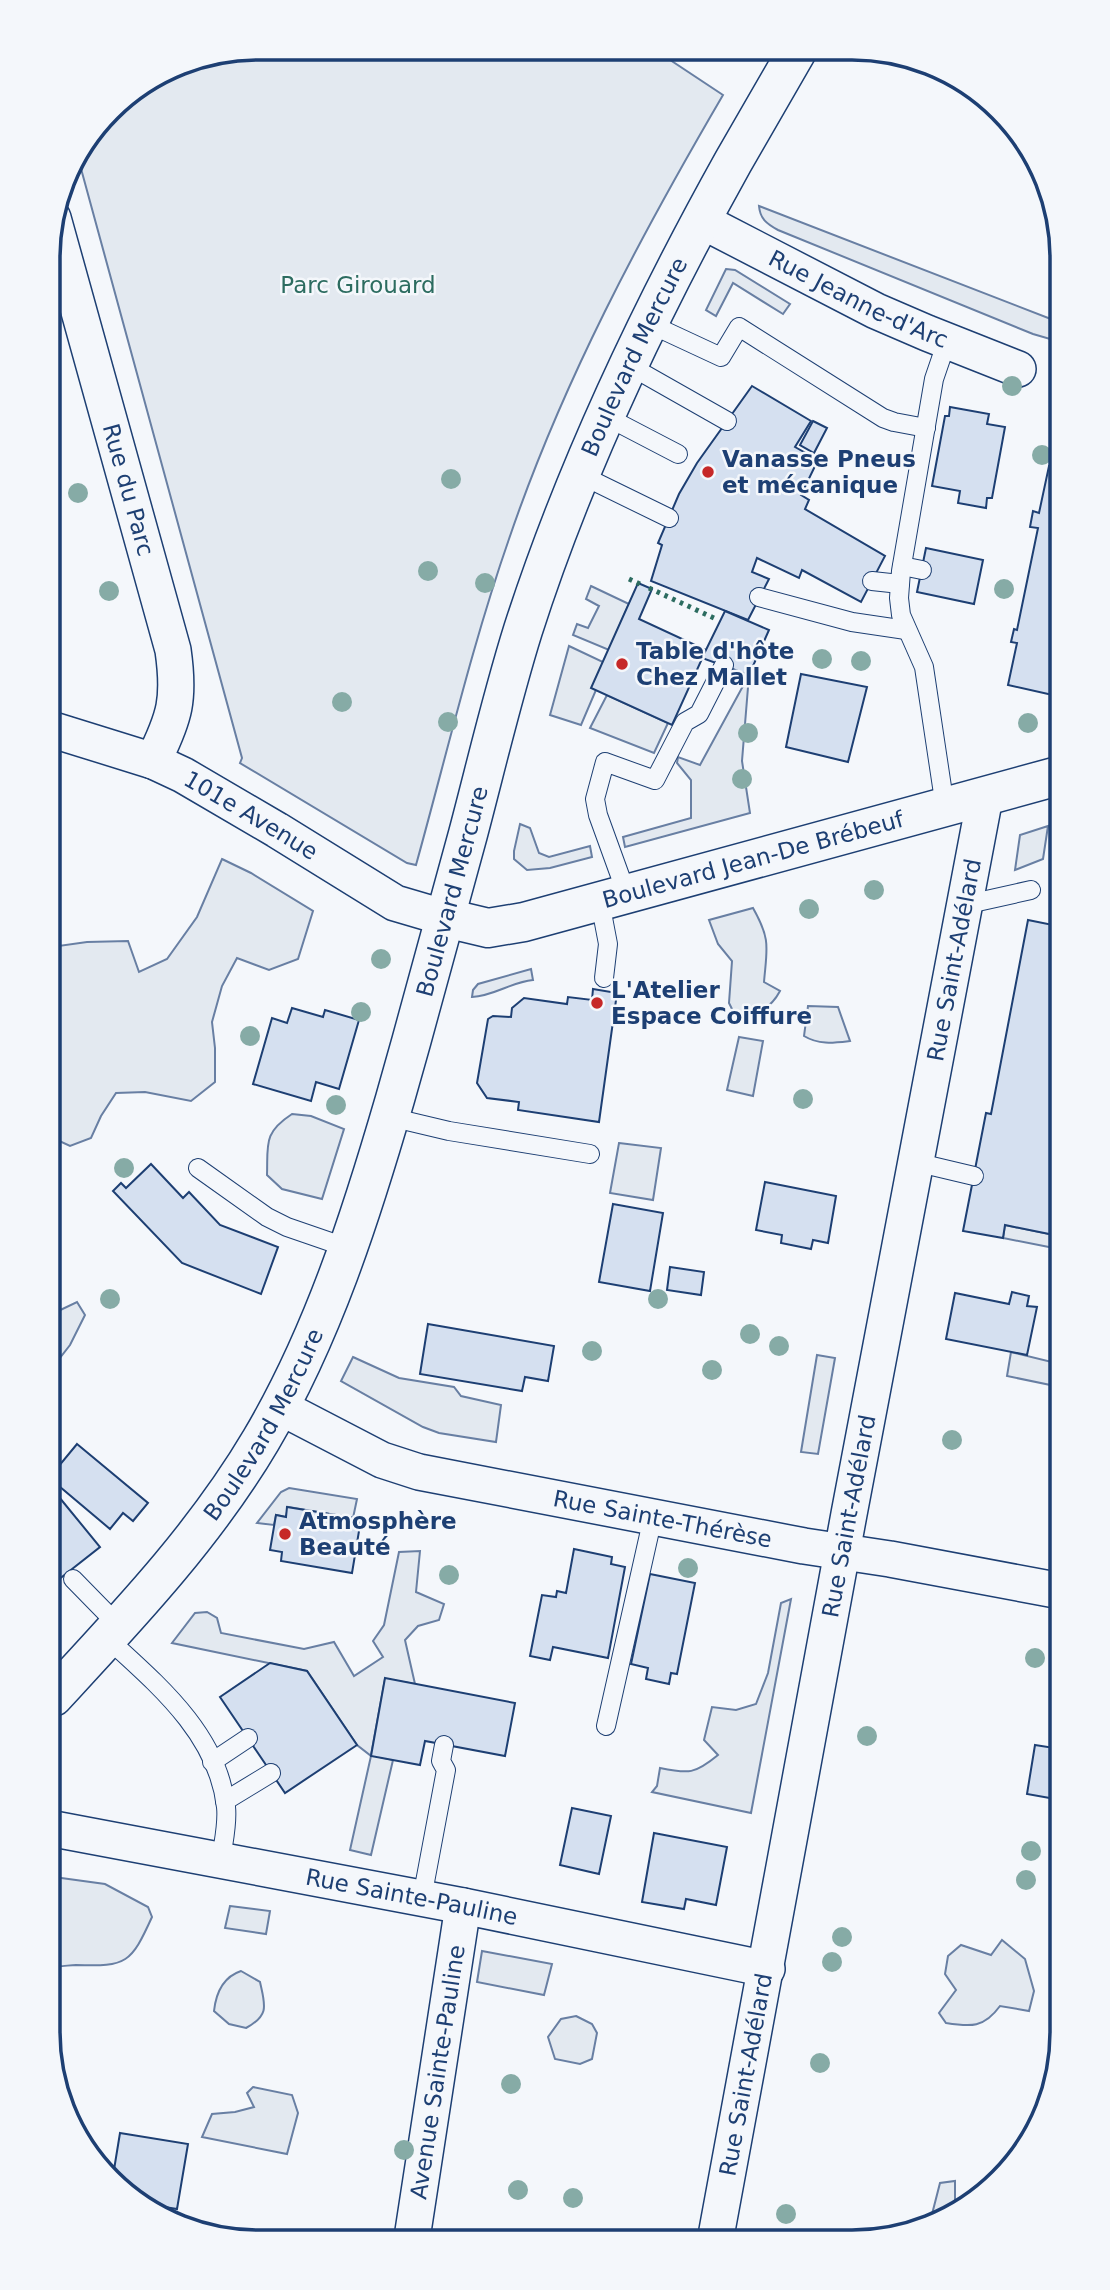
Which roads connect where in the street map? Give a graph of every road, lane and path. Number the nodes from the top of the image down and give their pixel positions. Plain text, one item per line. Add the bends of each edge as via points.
1 (792, 60) edge
2 (702, 221) junction
3 (60, 244) edge
4 (650, 324) junction
5 (947, 341) junction
6 (630, 366) junction
7 (1018, 369) dead end
8 (607, 416) junction
9 (727, 421) dead end
10 (926, 428) junction
11 (678, 454) dead end
12 (581, 475) junction
13 (669, 519) dead end
14 (922, 570) dead end
15 (901, 575) junction
16 (872, 581) dead end
17 (760, 597) dead end
18 (906, 630) junction
19 (724, 665) dead end
20 (60, 732) edge
21 (153, 761) junction
22 (1050, 778) edge
23 (985, 797) junction
24 (945, 807) junction
25 (1031, 890) dead end
26 (613, 899) junction
27 (964, 905) junction
28 (446, 918) junction
29 (604, 978) dead end
30 (390, 1117) junction
31 (590, 1154) dead end
32 (915, 1162) junction
33 (198, 1168) dead end
34 (974, 1176) dead end
35 (348, 1248) junction
36 (279, 1407) junction
37 (653, 1517) junction
38 (843, 1552) junction
39 (73, 1579) dead end
40 (1050, 1589) edge
41 (113, 1632) junction
42 (60, 1680) edge
43 (606, 1726) dead end
44 (248, 1738) dead end
45 (444, 1745) dead end
46 (212, 1762) junction
47 (271, 1773) dead end
48 (225, 1801) junction
49 (60, 1830) edge
50 (221, 1860) junction
51 (422, 1898) junction
52 (463, 1906) junction
53 (767, 1969) junction
54 (413, 2230) edge
55 (717, 2230) edge

1 - 2 street, Boulevard Mercure
2 - 4 street, Boulevard Mercure
2 - 5 street, Rue Jeanne-d'Arc via 877,311
3 - 21 street, Rue du Parc via 173,650 175,708
4 - 6 street, Boulevard Mercure
4 - 10 lane via 721,357 739,327 883,418
5 - 7 street, Rue Jeanne-d'Arc
5 - 10 lane via 934,379
6 - 8 street, Boulevard Mercure
6 - 9 lane
8 - 11 lane
8 - 12 street, Boulevard Mercure
10 - 15 lane
12 - 13 lane
12 - 28 street, Boulevard Mercure via 523,631
14 - 15 lane
15 - 16 lane
15 - 18 lane via 901,615
17 - 18 lane via 852,622
18 - 24 lane via 924,667
19 - 26 lane via 699,713 685,722 655,780 605,762 595,799
20 - 21 street, 101e Avenue
21 - 28 street, 101e Avenue via 218,794 395,904
22 - 23 street, Boulevard Jean-De Brébeuf
23 - 24 street, Boulevard Jean-De Brébeuf
23 - 27 street, Rue Saint-Adélard
24 - 26 street, Boulevard Jean-De Brébeuf
25 - 27 lane
26 - 28 street, Boulevard Jean-De Brébeuf via 499,927
26 - 29 lane
27 - 32 street, Rue Saint-Adélard
28 - 30 street, Boulevard Mercure
30 - 31 lane
30 - 35 street, Boulevard Mercure
32 - 34 lane
32 - 38 street, Rue Saint-Adélard
33 - 35 lane via 267,1217
35 - 36 street, Boulevard Mercure
36 - 37 street, Rue Sainte-Thérèse via 398,1466
36 - 41 street, Boulevard Mercure via 217,1507
37 - 38 street, Rue Sainte-Thérèse
37 - 43 lane
38 - 40 street, Rue Sainte-Thérèse
38 - 53 street, Rue Saint-Adélard
39 - 41 lane
41 - 42 street, Boulevard Mercure
41 - 46 lane via 194,1725
44 - 46 lane
45 - 51 lane via 441,1761 446,1770
46 - 48 lane
47 - 48 lane
48 - 50 lane
49 - 50 street, Rue Sainte-Pauline
50 - 51 street, Rue Sainte-Pauline
51 - 52 street, Rue Sainte-Pauline
52 - 53 street, Rue Sainte-Pauline
52 - 54 street, Avenue Sainte-Pauline
53 - 55 street, Rue Saint-Adélard

